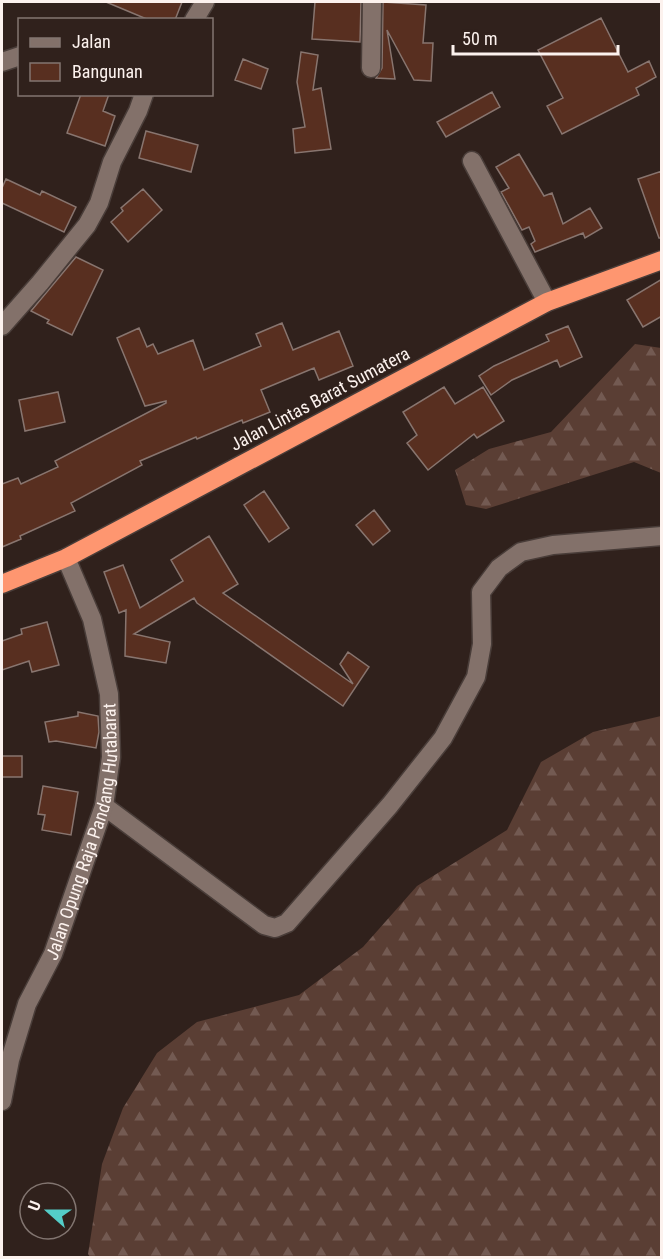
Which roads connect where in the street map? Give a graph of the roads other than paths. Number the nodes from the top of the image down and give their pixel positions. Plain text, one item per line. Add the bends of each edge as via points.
1 (205, 2) edge
2 (372, 2) edge
3 (195, 18) edge
4 (18, 57) edge
5 (2, 62) edge
6 (371, 68) dead end
7 (143, 96) edge
8 (472, 161) dead end
9 (662, 260) edge
10 (547, 302) junction
11 (2, 326) edge
12 (662, 536) edge
13 (66, 558) junction
14 (2, 584) edge
15 (104, 806) junction
16 (6, 1058) edge
17 (2, 1101) edge

1 - 3 street
2 - 6 street
4 - 5 street
7 - 11 street via 87,225
8 - 10 street
9 - 10 highway, Jalan Lintas Barat Sumatera
10 - 13 highway, Jalan Lintas Barat Sumatera
12 - 15 street via 553,545 521,552 499,568 481,592 482,644 476,676 443,738 287,923 275,928 264,925
13 - 14 highway, Jalan Lintas Barat Sumatera
13 - 15 street, Jalan Opung Raja Pandang Hutabarat via 92,619 109,694 111,757
15 - 16 street, Jalan Opung Raja Pandang Hutabarat via 54,954 27,1004
16 - 17 street, Jalan Opung Raja Pandang Hutabarat

